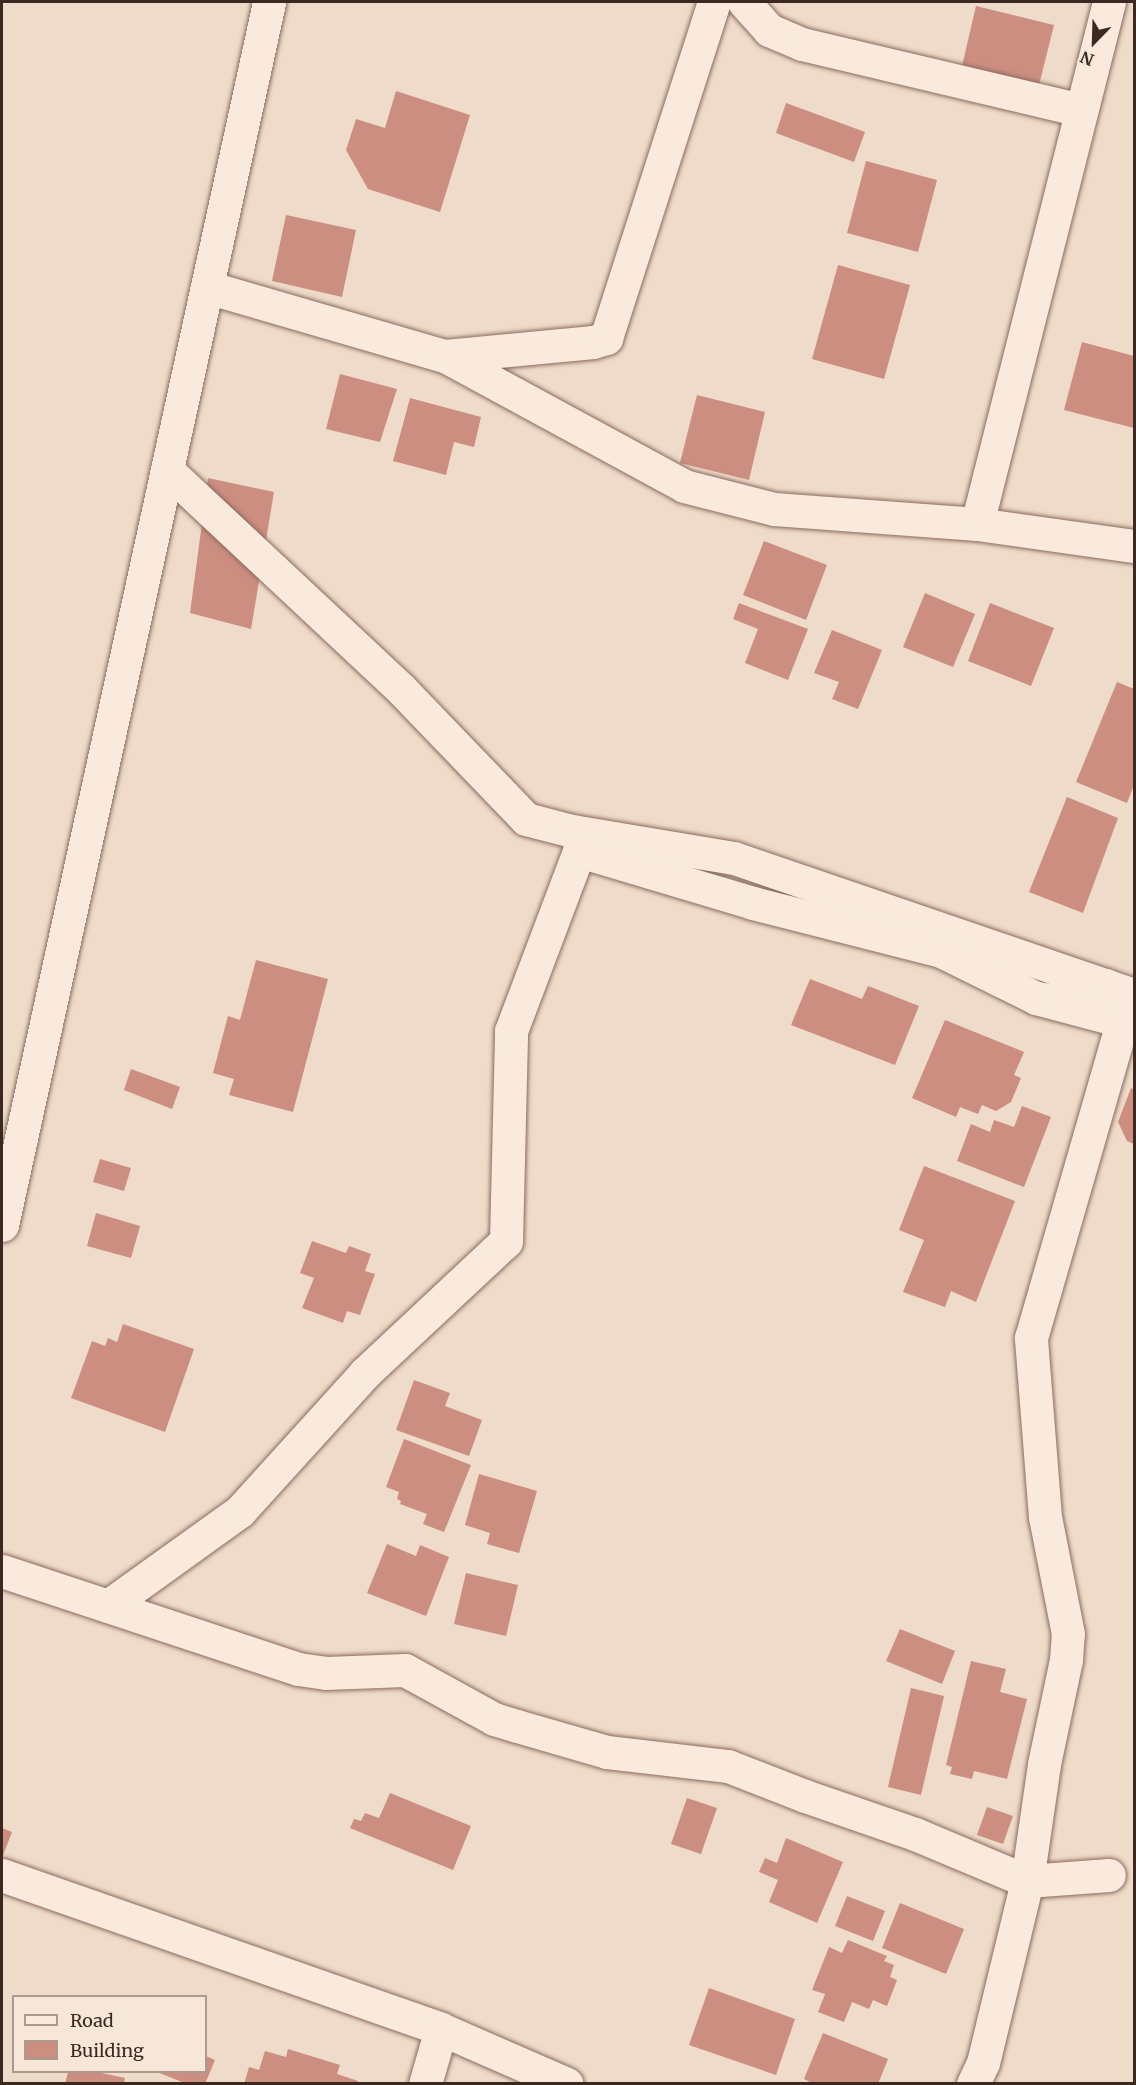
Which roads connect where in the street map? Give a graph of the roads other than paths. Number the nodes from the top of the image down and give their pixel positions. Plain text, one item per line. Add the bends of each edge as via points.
1 (269, 2) edge
2 (714, 2) edge
3 (744, 2) edge
4 (1109, 2) edge
5 (1081, 111) junction
6 (207, 286) junction
7 (445, 356) junction
8 (167, 470) junction
9 (977, 524) junction
10 (1134, 546) edge
11 (1124, 1006) edge
12 (2, 1225) edge
13 (2, 1571) edge
14 (108, 1606) junction
15 (2, 1875) edge
16 (1108, 1875) dead end
17 (1027, 1881) junction
18 (441, 2029) junction
19 (425, 2084) edge
20 (567, 2084) edge
21 (973, 2084) edge

1 - 6 street
2 - 7 street via 606,338
3 - 5 street via 769,30 802,44
4 - 5 street
5 - 9 street
6 - 7 street
6 - 8 street
7 - 9 street via 684,486 774,509
8 - 11 street via 401,690 526,819 572,831 734,858
8 - 12 street
9 - 10 street
11 - 14 street via 1036,998 941,951 753,903 579,851 511,1031 506,1241 365,1373 240,1511
11 - 17 street via 1031,1338 1045,1517 1068,1634
13 - 14 street
14 - 17 street via 297,1669 326,1673 405,1670 494,1719 607,1752 728,1766 915,1834
15 - 18 street
16 - 17 street
17 - 21 street via 983,2063
18 - 19 street
18 - 20 street

